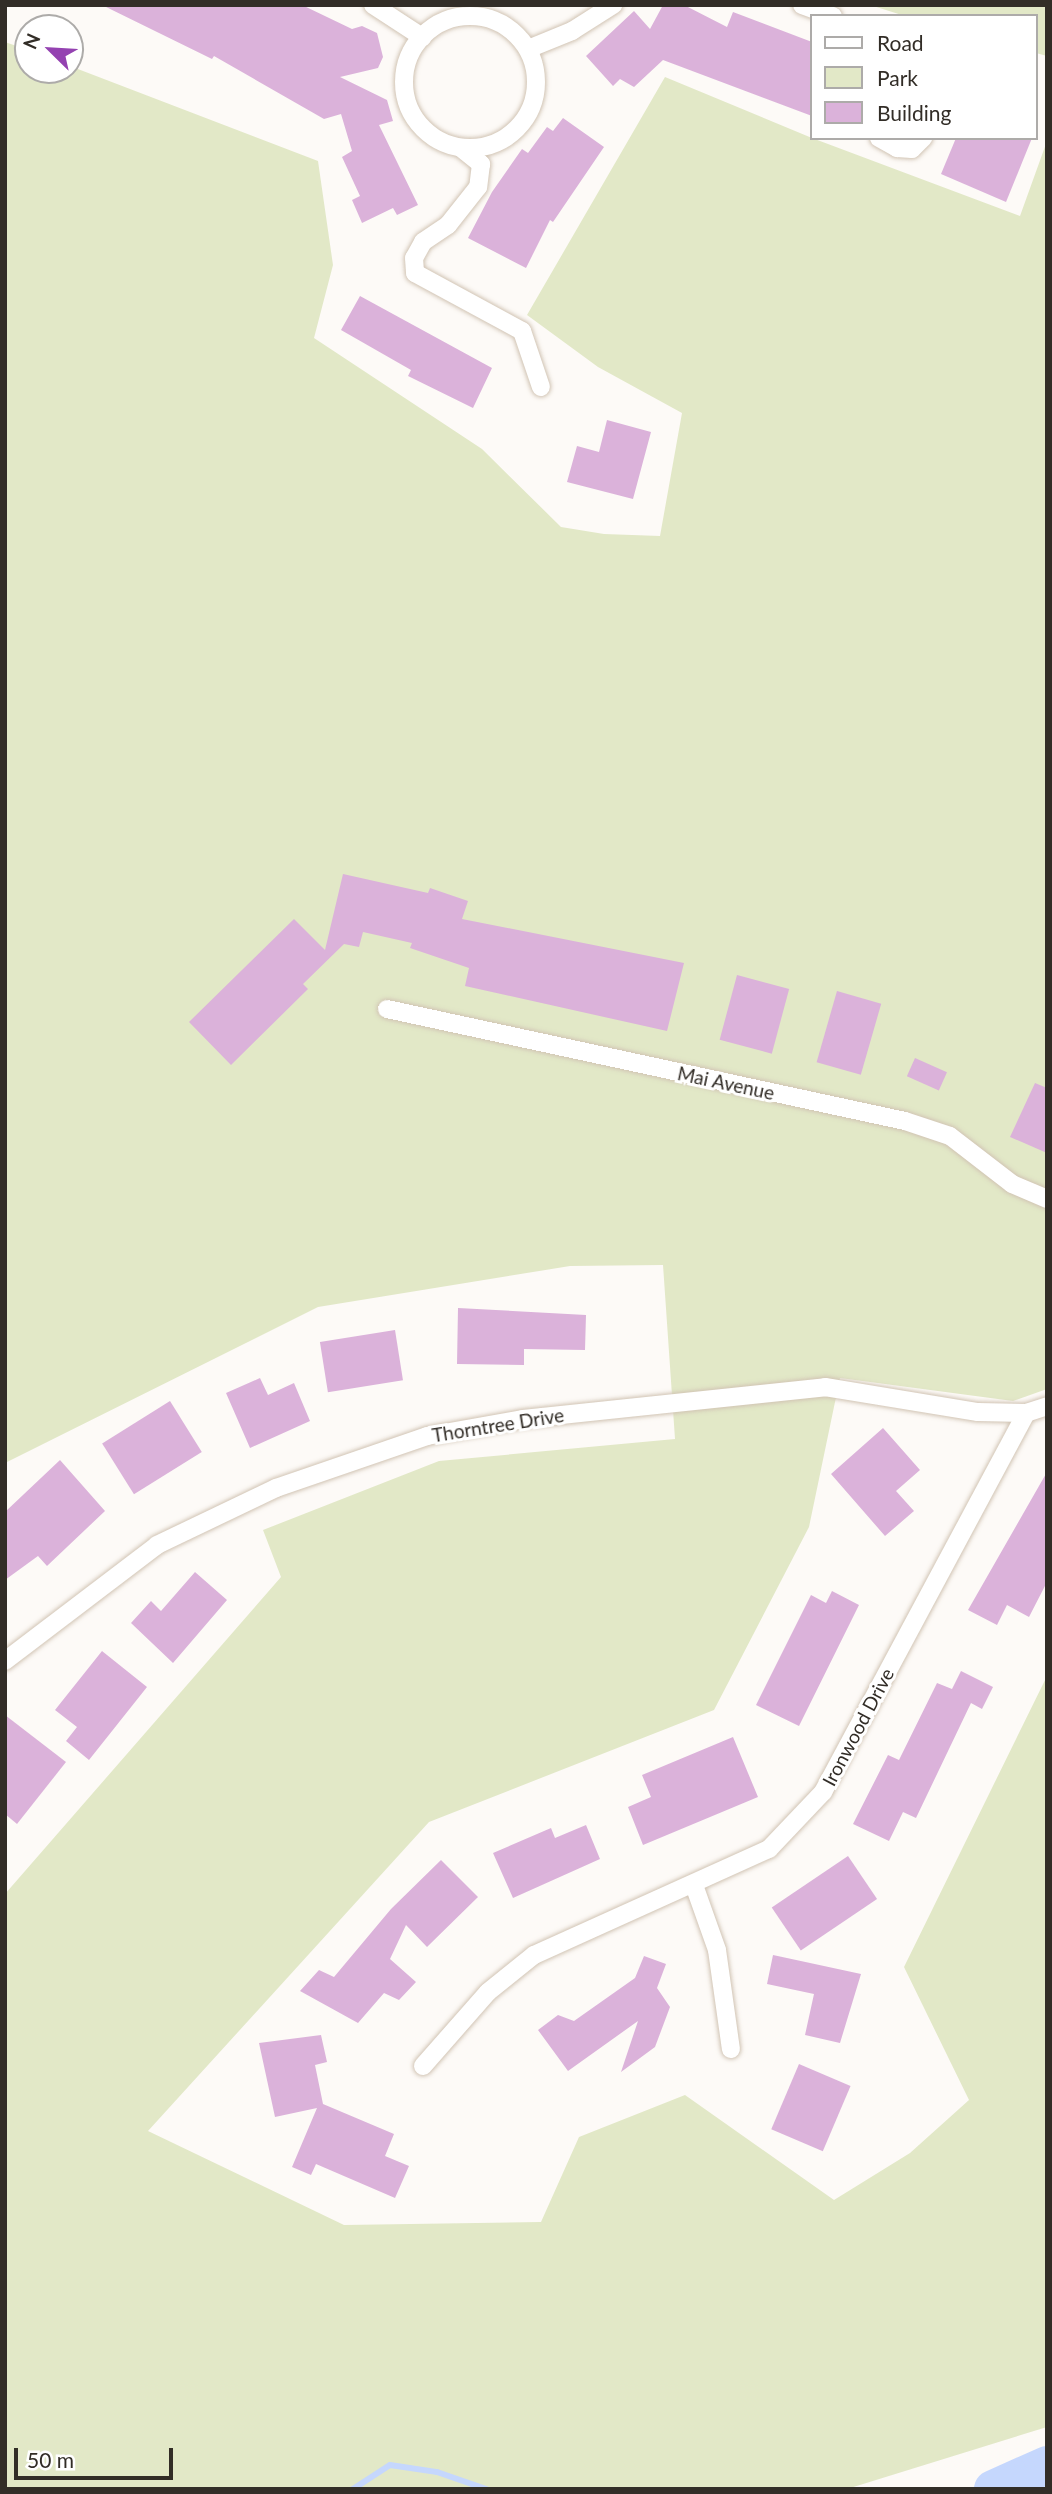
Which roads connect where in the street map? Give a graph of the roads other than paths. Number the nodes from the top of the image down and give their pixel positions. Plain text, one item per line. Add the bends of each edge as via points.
1 (373, 5) edge
2 (613, 5) edge
3 (802, 5) edge
4 (827, 14) edge
5 (422, 37) junction
6 (527, 48) junction
7 (883, 140) edge
8 (921, 140) edge
9 (461, 148) junction
10 (541, 387) dead end
11 (387, 1009) dead end
12 (1047, 1199) edge
13 (1047, 1406) edge
14 (1026, 1413) junction
15 (5, 1661) edge
16 (694, 1885) junction
17 (731, 2049) dead end
18 (423, 2066) dead end

1 - 5 street
2 - 6 street via 572,31
3 - 4 street
5 - 6 street via 438,24 478,16 515,32
5 - 9 street via 405,74 408,104 424,130
6 - 9 street via 536,89 530,110 502,140
7 - 8 street via 912,149
9 - 10 street via 481,163 478,187 448,225 423,243 414,258 415,273 522,331
11 - 12 street, Mai Avenue via 905,1121 950,1136 1012,1184
13 - 14 street, Thorntree Drive
14 - 15 street, Thorntree Drive via 978,1412 825,1387 523,1419 427,1436 276,1488 157,1545
14 - 16 street, Ironwood Drive via 823,1792 769,1849
16 - 17 street via 718,1950
16 - 18 street, Ironwood Drive via 534,1955 488,1992

